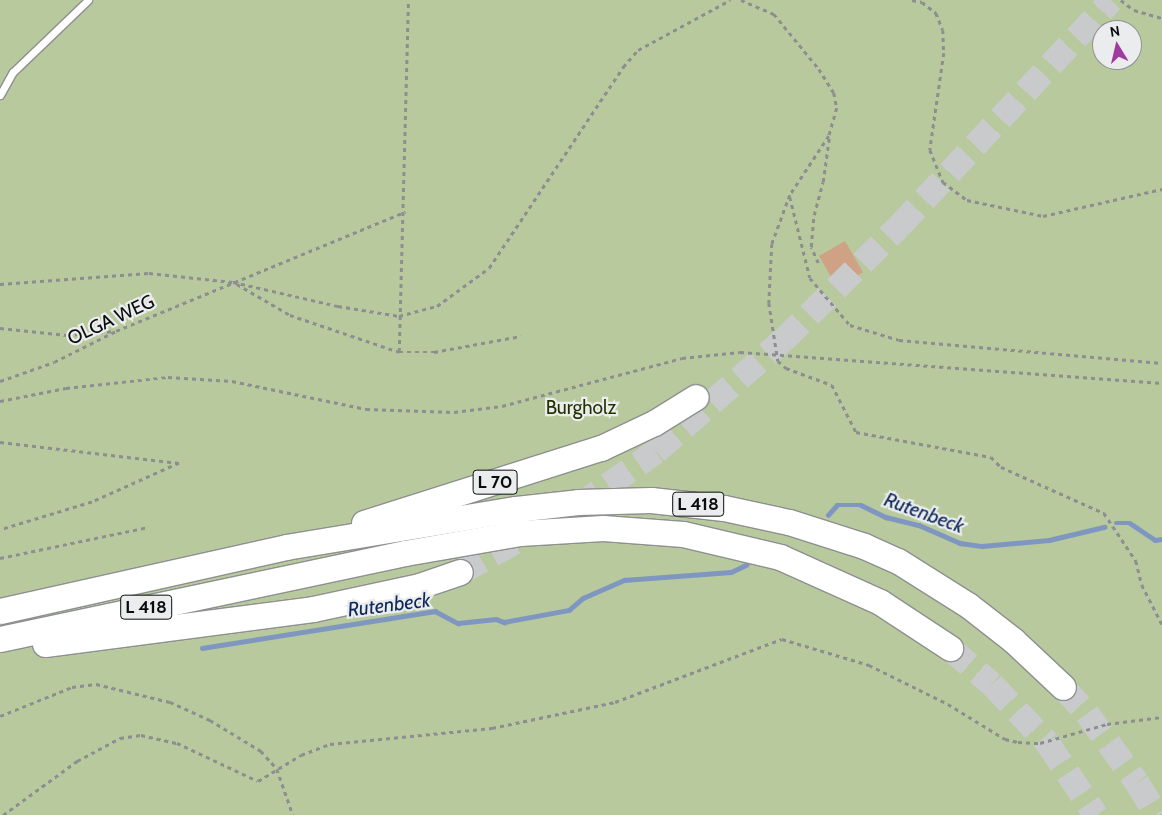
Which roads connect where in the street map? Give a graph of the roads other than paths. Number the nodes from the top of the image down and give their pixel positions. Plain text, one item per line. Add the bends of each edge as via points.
1 (88, 0) edge
2 (0, 95) edge
3 (696, 397) dead end
4 (286, 548) junction
5 (460, 572) tunnel mouth
6 (0, 611) edge
7 (0, 639) edge
8 (950, 648) tunnel mouth
9 (0, 649) edge
10 (1063, 686) tunnel mouth

1 - 2 lane via 13,72
3 - 4 highway, L 70 via 654,423 601,448
4 - 6 highway, L 418
4 - 10 highway, L 418 via 516,509 578,502 651,500 724,508 823,532 898,562 968,605
5 - 9 highway via 419,586 304,611
7 - 8 highway, L 418 via 405,553 520,533 603,528 683,534 780,557 880,602

